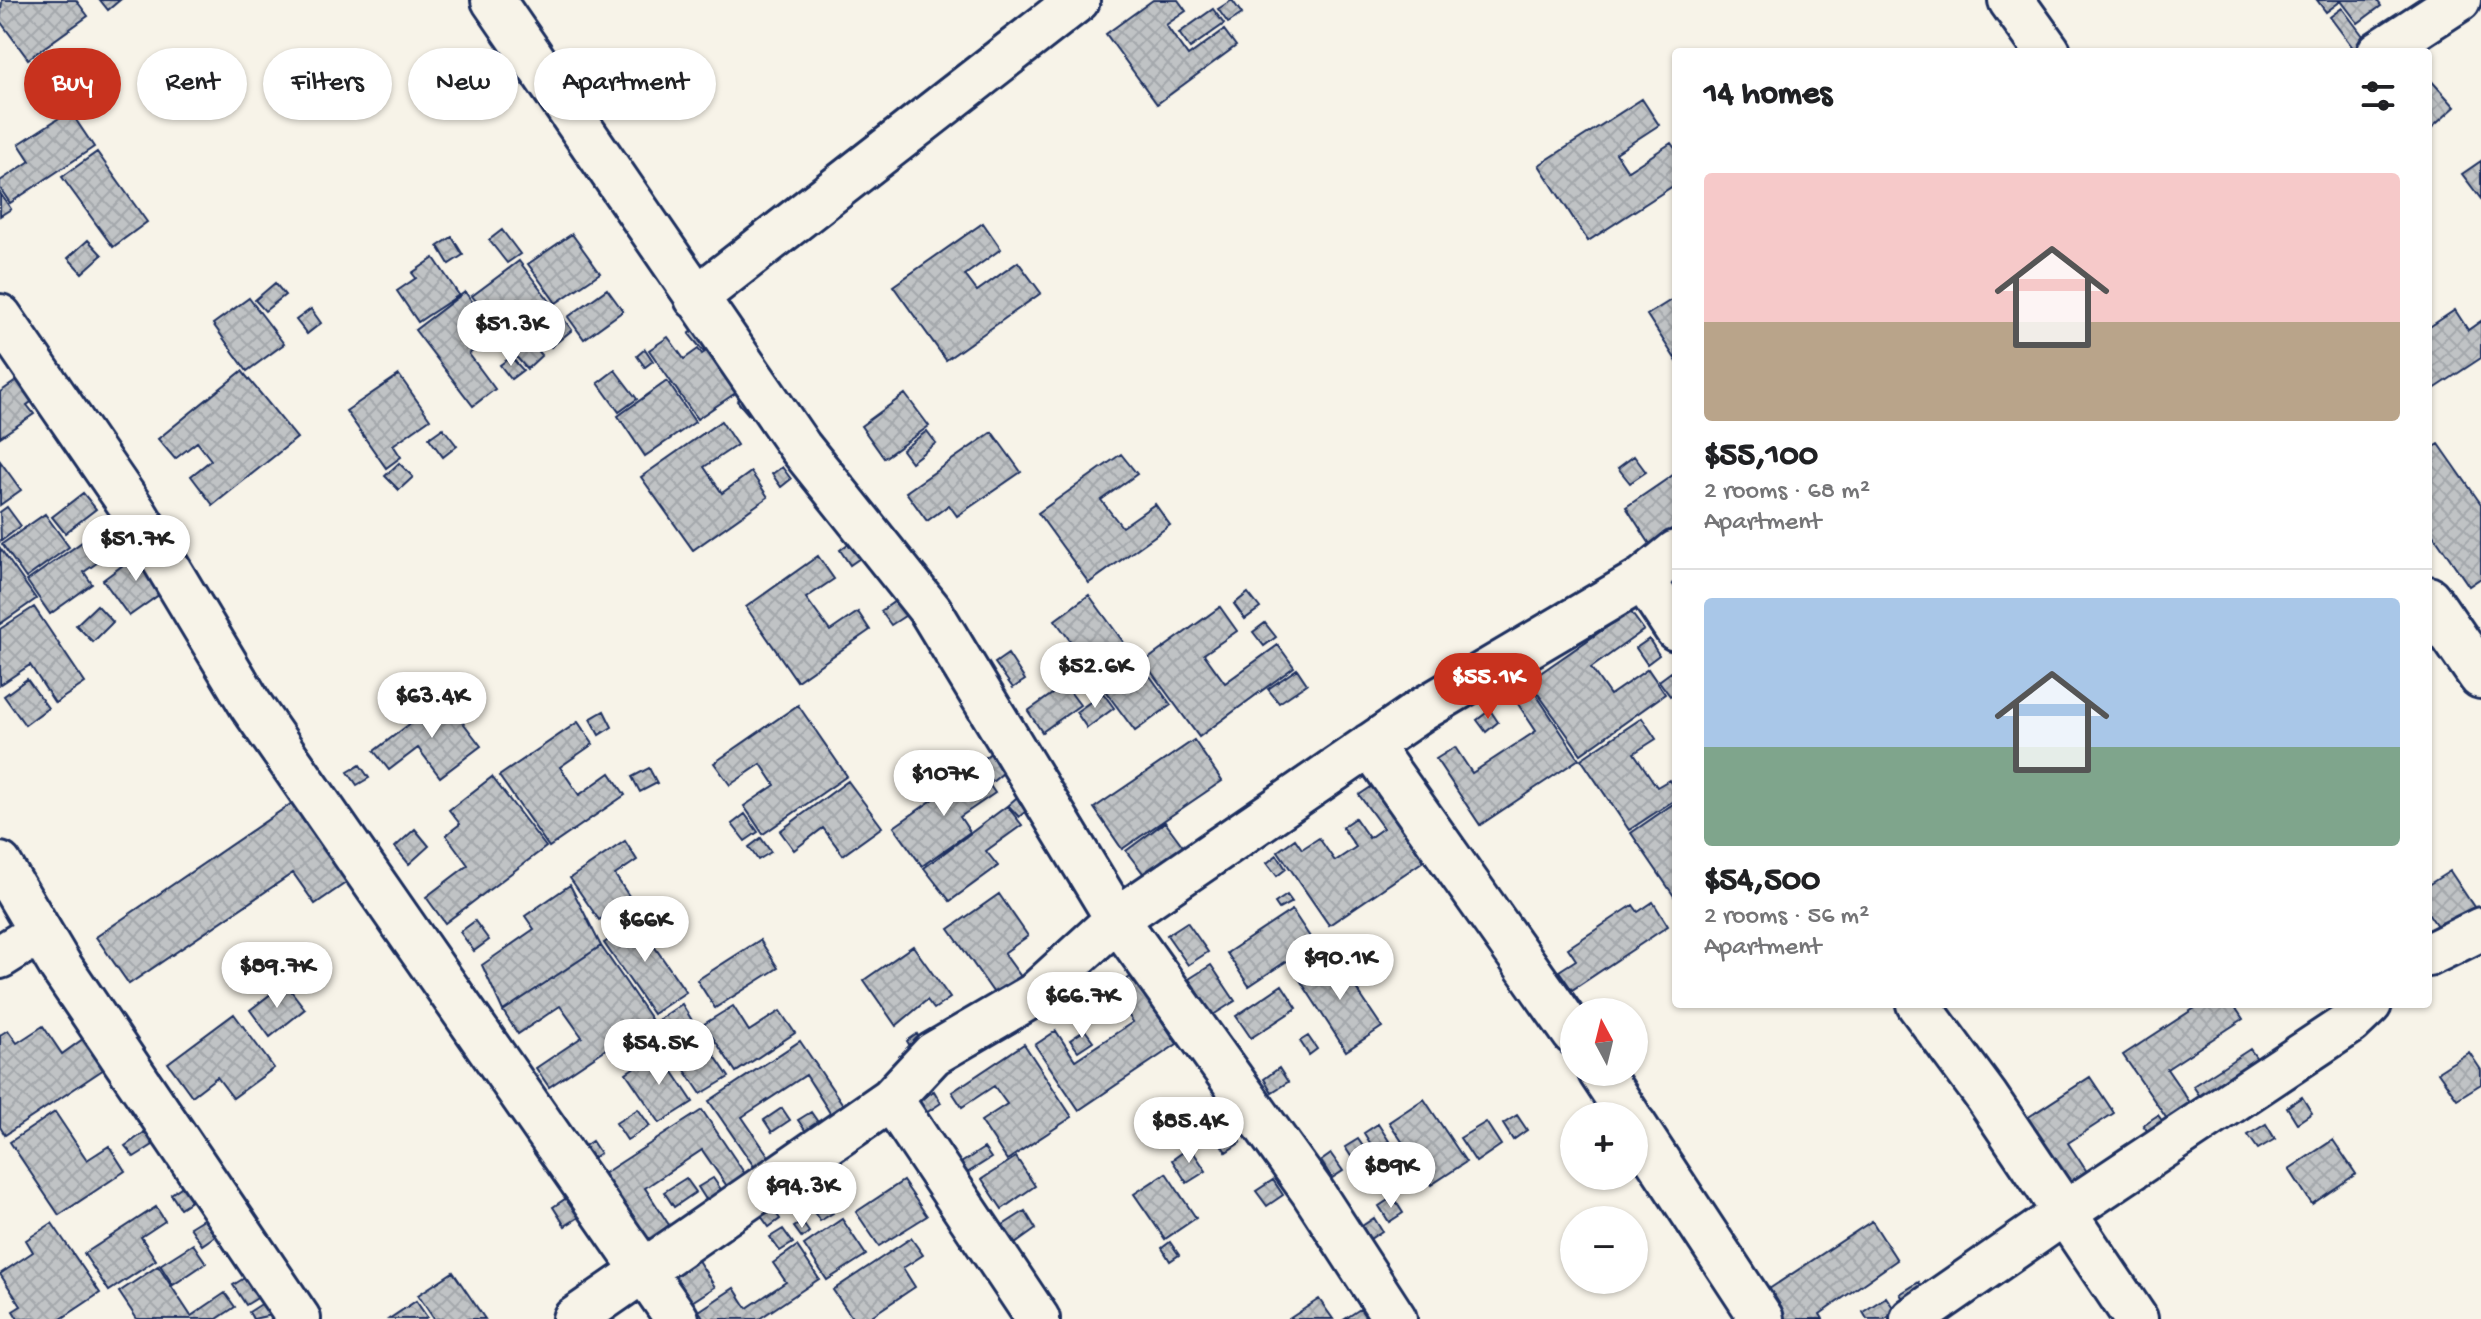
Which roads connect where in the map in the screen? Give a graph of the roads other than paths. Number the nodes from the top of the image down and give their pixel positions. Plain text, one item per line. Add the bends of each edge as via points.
1 (493, 0) edge
2 (1078, 0) edge
3 (2011, 0) edge
4 (2459, 0) edge
5 (2045, 48) edge
6 (2385, 48) edge
7 (696, 298) junction
8 (0, 316) edge
9 (1672, 555) edge
10 (1643, 579) junction
11 (2432, 605) edge
12 (1672, 623) edge
13 (2481, 676) edge
14 (1370, 745) junction
15 (0, 864) edge
16 (1117, 919) junction
17 (2481, 929) edge
18 (40, 932) junction
19 (2432, 953) edge
20 (0, 957) edge
21 (1921, 1008) edge
22 (2352, 1010) edge
23 (1560, 1014) edge
24 (891, 1099) junction
25 (1648, 1145) edge
26 (2063, 1214) junction
27 (643, 1269) junction
28 (299, 1319) edge
29 (574, 1319) edge
30 (677, 1319) edge
31 (1038, 1319) edge
32 (1395, 1319) edge
33 (1762, 1319) edge
34 (1912, 1319) edge
35 (2136, 1319) edge

1 - 7 street
2 - 7 street
3 - 5 street
4 - 6 street
7 - 16 street via 800,447 930,610
8 - 27 street via 136,514 250,704
9 - 10 street
10 - 12 street
10 - 14 street
11 - 13 street
14 - 16 street
14 - 23 street
15 - 18 street
16 - 24 street via 1034,995 933,1054
16 - 32 street via 1312,1191
17 - 19 street
18 - 20 street
18 - 28 street
21 - 26 street
22 - 26 street
24 - 27 street
24 - 31 street
25 - 33 street
26 - 34 street
26 - 35 street
27 - 29 street
27 - 30 street

